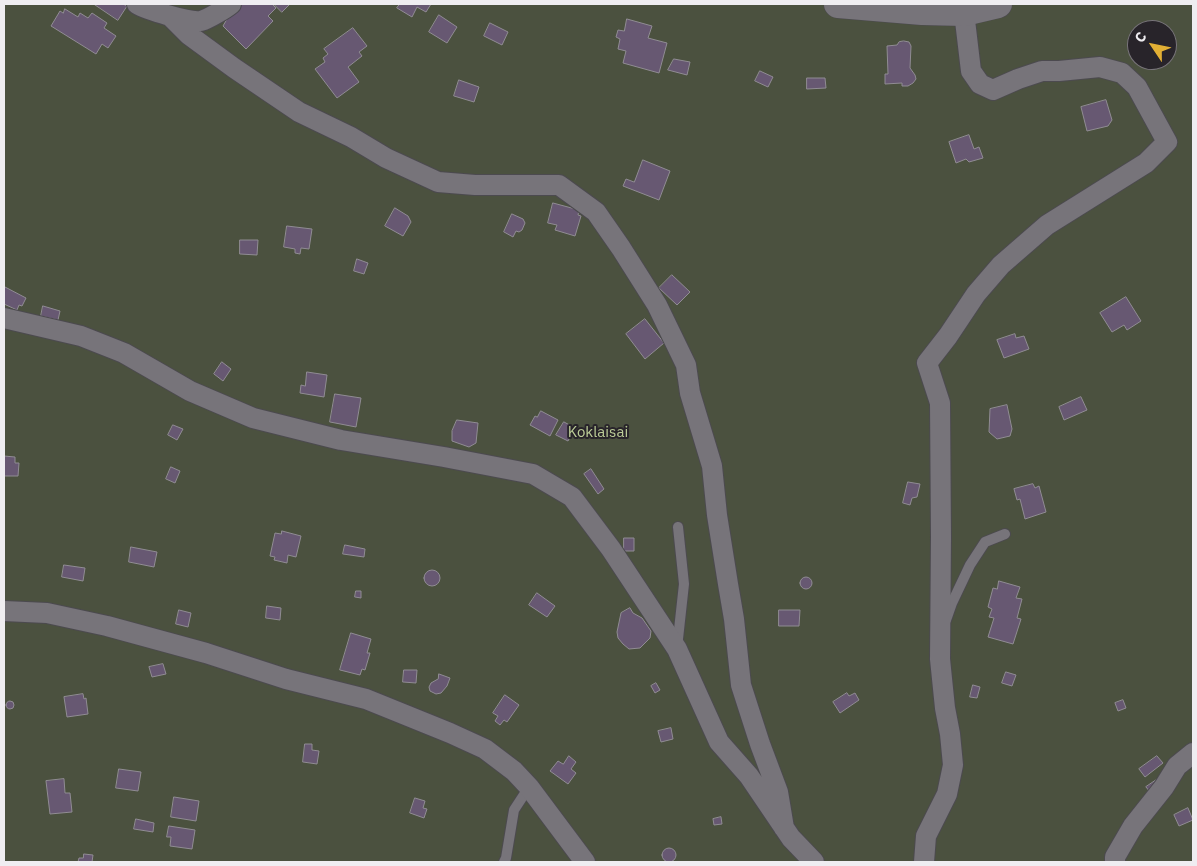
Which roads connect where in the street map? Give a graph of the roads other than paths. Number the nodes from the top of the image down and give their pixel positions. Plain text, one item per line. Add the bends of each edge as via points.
1 (137, 4) edge
2 (231, 4) edge
3 (838, 4) edge
4 (998, 4) edge
5 (964, 12) junction
6 (171, 17) junction
7 (4, 318) edge
8 (678, 527) dead end
9 (1005, 534) dead end
10 (4, 611) edge
11 (940, 632) junction
12 (677, 649) junction
13 (1193, 753) edge
14 (528, 788) junction
15 (784, 828) junction
16 (504, 862) edge
17 (585, 862) edge
18 (814, 862) edge
19 (924, 862) edge
20 (1115, 862) edge

1 - 6 street
2 - 6 street via 200,21
3 - 5 street
4 - 5 street
5 - 11 street via 971,71 980,84 993,90 1042,71 1100,67 1122,73 1137,87 1167,142 1146,163 1047,225 1001,265 927,363 940,403
6 - 15 street via 189,35 299,112 438,182 559,185 596,212 657,305 686,364 690,393 712,466 741,685 778,792
7 - 12 street via 81,336 124,352 190,391 253,418 341,440 534,474 572,497 611,549
8 - 12 lane via 684,584
9 - 11 lane via 985,542 970,565
10 - 14 street via 47,613 107,626 366,699 485,749 514,771
11 - 19 street via 940,659 953,765 947,794 926,836
12 - 15 street via 719,742 749,776
13 - 20 street via 1177,766 1133,826
14 - 16 lane via 514,810
14 - 17 street
15 - 18 street

